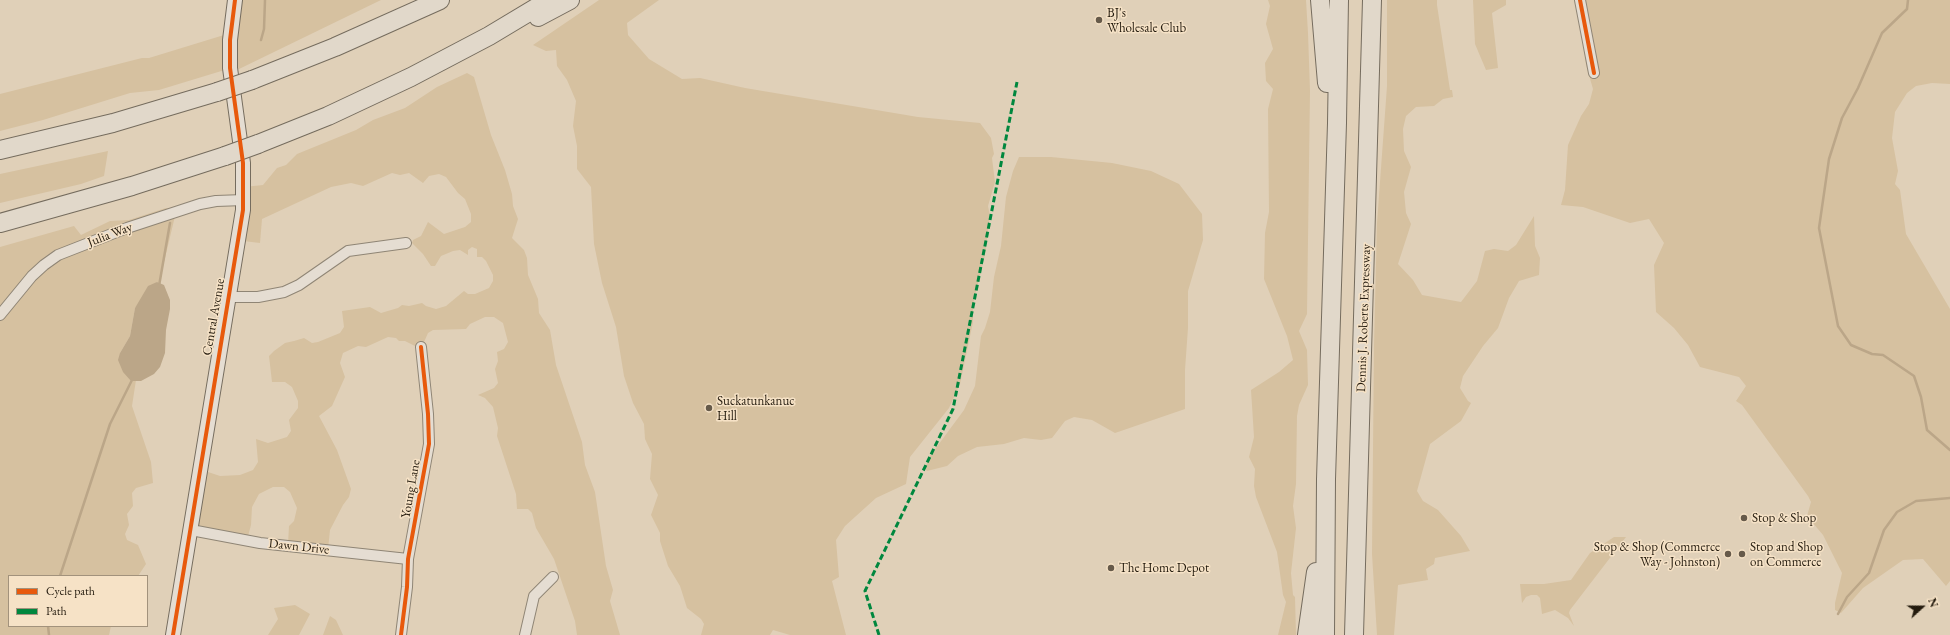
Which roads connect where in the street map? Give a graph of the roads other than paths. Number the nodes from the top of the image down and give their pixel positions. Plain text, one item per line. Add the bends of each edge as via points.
1 (235, 0) edge
2 (440, 0) edge
3 (549, 0) edge
4 (570, 0) edge
5 (1320, 0) edge
6 (1339, 0) edge
7 (1372, 0) edge
8 (1580, 0) edge
9 (1594, 73) dead end
10 (411, 77) junction
11 (0, 150) edge
12 (1335, 197) junction
13 (244, 200) junction
14 (0, 223) edge
15 (406, 243) dead end
16 (228, 297) junction
17 (0, 315) edge
18 (421, 347) dead end
19 (1360, 433) junction
20 (1326, 479) junction
21 (191, 530) junction
22 (408, 559) junction
23 (553, 577) dead end
24 (173, 635) edge
25 (401, 635) edge
26 (525, 635) edge
27 (1307, 635) edge
28 (1325, 635) edge
29 (1354, 635) edge
30 (1366, 635) edge

1 - 13 street, Central Avenue via 230,40 230,68
2 - 11 highway, bridge via 342,45 217,92 127,119
3 - 10 highway
4 - 10 highway via 466,55
5 - 12 highway
6 - 12 highway
7 - 19 highway, Dennis J. Roberts Expressway
8 - 9 street
10 - 14 highway, bridge via 328,116 225,156 140,184
12 - 20 highway
13 - 16 street, Central Avenue
13 - 17 street, Julia Way via 208,202 128,228 58,256 32,276
15 - 16 street via 348,251 299,285 284,292 249,298
16 - 21 street, Central Avenue
18 - 22 street, Young Lane via 429,444
19 - 29 highway, Dennis J. Roberts Expressway
19 - 30 highway
20 - 27 highway
20 - 28 highway
21 - 22 street, Dawn Drive via 260,543
21 - 24 street, Central Avenue
22 - 25 street, Young Lane
23 - 26 street via 534,596

